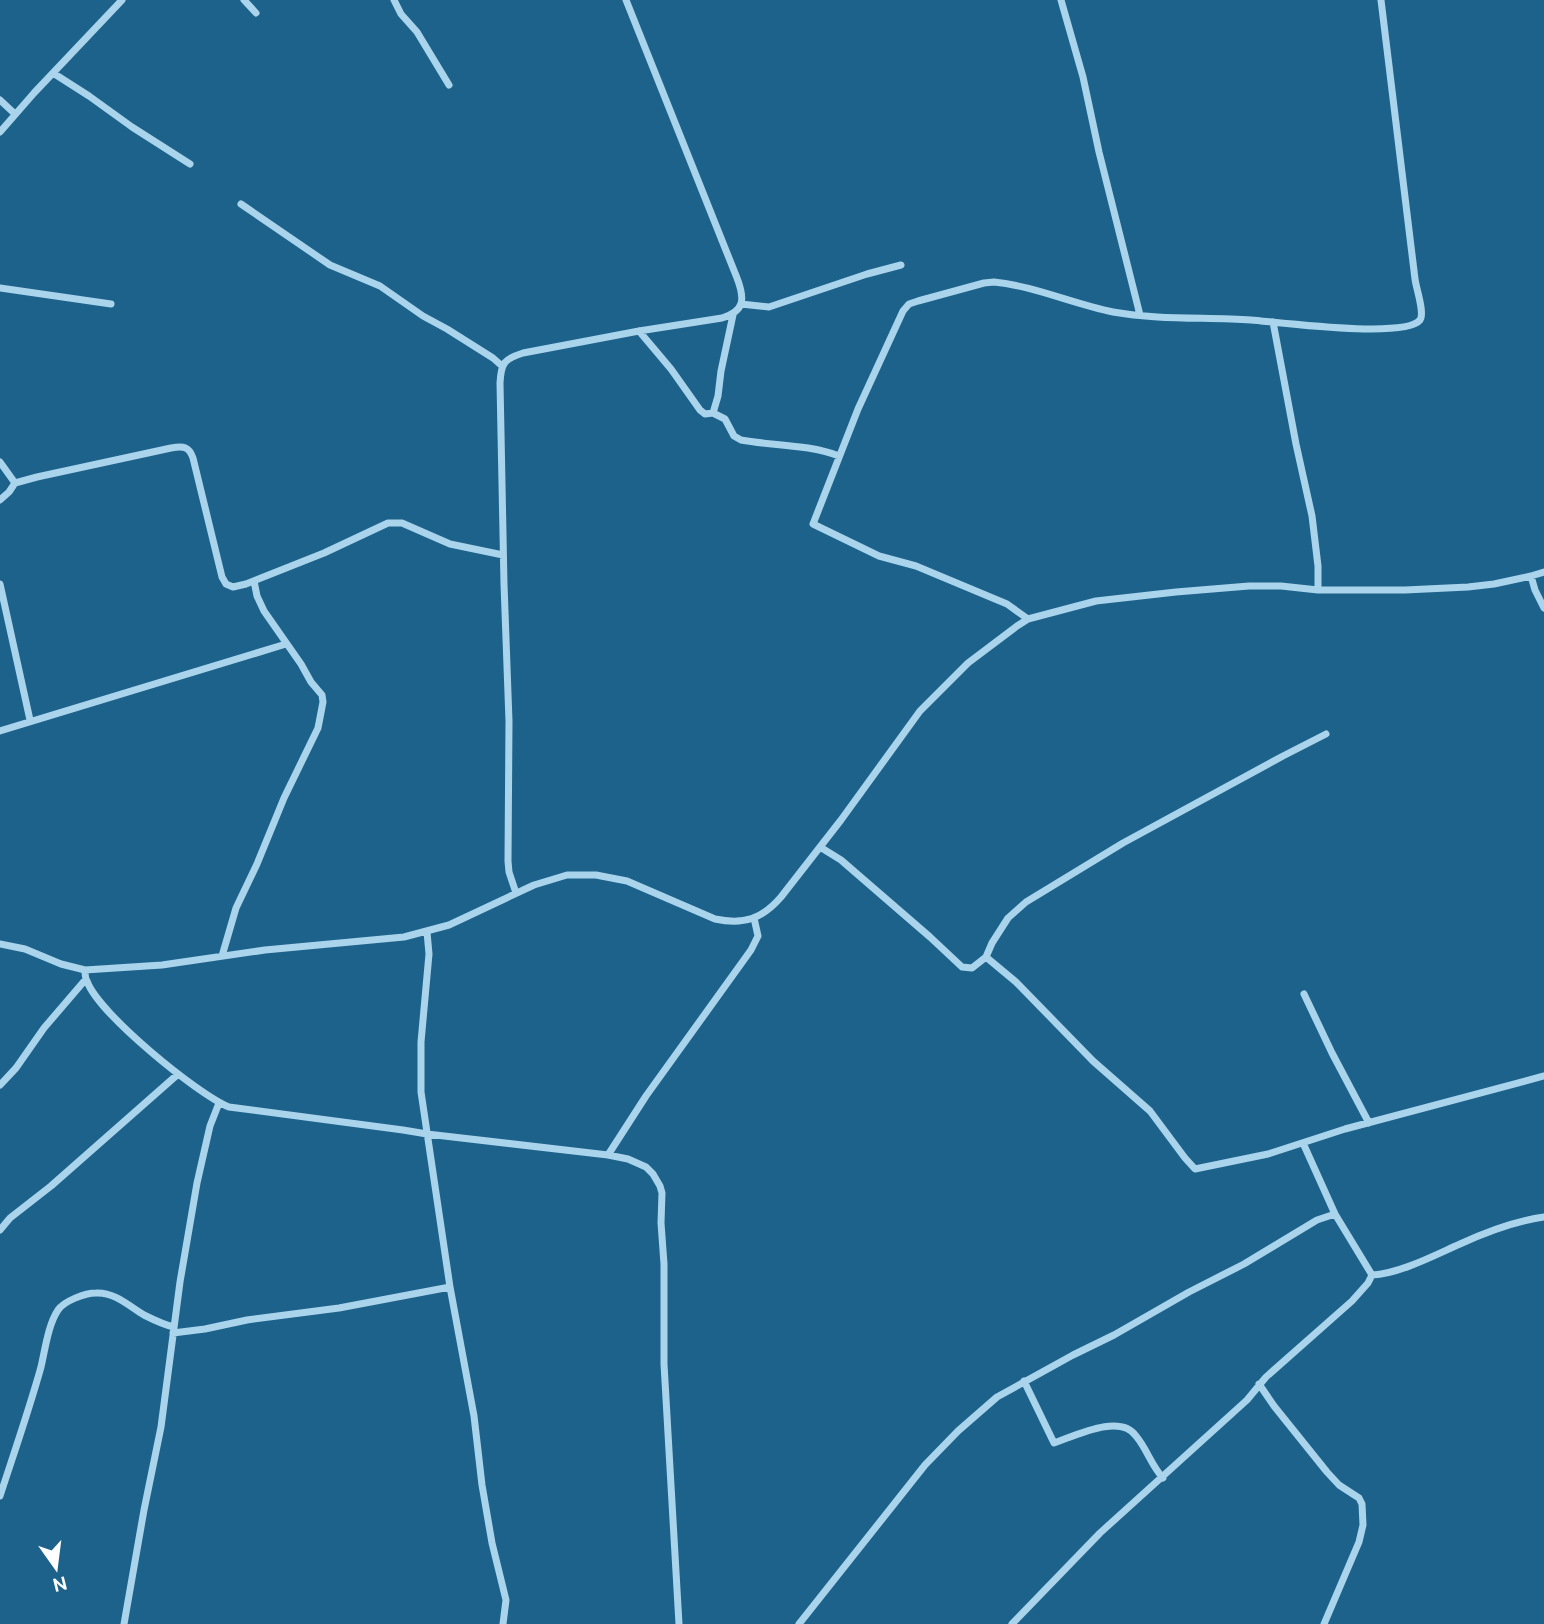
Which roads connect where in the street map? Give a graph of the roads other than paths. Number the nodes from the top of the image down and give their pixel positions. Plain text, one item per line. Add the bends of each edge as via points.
1 (122, 0) edge
2 (244, 0) edge
3 (394, 0) edge
4 (626, 0) edge
5 (1061, 0) edge
6 (1381, 0) edge
7 (256, 13) dead end
8 (53, 73) junction
9 (449, 85) dead end
10 (0, 100) edge
11 (15, 114) junction
12 (0, 132) edge
13 (190, 164) dead end
14 (241, 204) dead end
15 (901, 265) dead end
16 (0, 288) edge
17 (111, 303) dead end
18 (741, 304) junction
19 (733, 315) junction
20 (1140, 315) junction
21 (1273, 322) junction
22 (639, 331) junction
23 (502, 366) junction
24 (713, 413) junction
25 (839, 456) junction
26 (0, 462) edge
27 (15, 483) junction
28 (0, 500) edge
29 (503, 555) junction
30 (1544, 572) edge
31 (1531, 576) junction
32 (254, 581) junction
33 (0, 584) edge
34 (1318, 590) junction
35 (1544, 608) edge
36 (1028, 619) junction
37 (286, 644) junction
38 (30, 720) junction
39 (0, 730) edge
40 (1326, 734) dead end
41 (820, 847) junction
42 (516, 893) junction
43 (754, 918) junction
44 (427, 932) junction
45 (0, 944) edge
46 (222, 956) junction
47 (986, 957) junction
48 (85, 970) junction
49 (86, 979) junction
50 (1304, 994) dead end
51 (177, 1075) junction
52 (1544, 1076) edge
53 (0, 1085) edge
54 (219, 1103) junction
55 (1369, 1123) junction
56 (427, 1134) junction
57 (1303, 1143) junction
58 (608, 1155) junction
59 (1335, 1214) junction
60 (1544, 1217) edge
61 (0, 1230) edge
62 (1372, 1275) junction
63 (450, 1287) junction
64 (174, 1330) junction
65 (1024, 1381) junction
66 (1259, 1384) junction
67 (1163, 1478) junction
68 (0, 1496) edge
69 (124, 1624) edge
70 (503, 1624) edge
71 (679, 1624) edge
72 (800, 1624) edge
73 (1012, 1624) edge
74 (1324, 1624) edge

1 - 8 street
2 - 7 street
3 - 9 street
4 - 18 street via 737,278
5 - 20 street
6 - 21 street via 1422,318 1413,325 1373,329
8 - 11 street
8 - 13 street
10 - 11 street
11 - 12 street
14 - 23 street via 324,261 380,286
15 - 18 street via 769,307
16 - 17 street
18 - 19 street
19 - 22 street
19 - 24 street
20 - 21 street
20 - 25 street via 993,282 909,304
21 - 34 street via 1312,516
22 - 23 street via 523,353
22 - 24 street via 700,410
23 - 29 street
24 - 25 street via 727,421 741,440 807,447
25 - 36 street via 813,524 879,556 1007,604
26 - 27 street
27 - 28 street
27 - 32 street via 186,448 193,458 222,577 233,587
29 - 32 street via 450,544 396,522
29 - 42 street via 508,861
30 - 31 street
31 - 34 street via 1468,587
31 - 35 street
32 - 37 street via 264,611
33 - 38 street
34 - 36 street via 1249,586 1176,592 1096,601
36 - 41 street via 982,651 920,711
37 - 38 street
37 - 46 street via 322,695 322,713 239,901
38 - 39 street
40 - 47 street via 1123,843 1026,902 1008,918
41 - 43 street via 774,905
41 - 47 street via 841,860 962,967 972,968
42 - 43 street via 567,875 596,875 627,881 715,919
42 - 44 street
43 - 58 street via 758,936 751,950
44 - 46 street
44 - 56 street via 420,1065
45 - 48 street
46 - 48 street
47 - 57 street via 1150,1111 1195,1169
48 - 49 street
49 - 51 street via 104,1006
49 - 53 street
50 - 55 street
51 - 54 street
51 - 61 street
52 - 55 street
54 - 56 street
54 - 64 street via 202,1161
55 - 57 street
56 - 58 street
56 - 63 street
57 - 59 street
58 - 71 street via 646,1167 662,1193 664,1364
59 - 62 street
59 - 65 street
60 - 62 street
62 - 66 street via 1352,1301
63 - 64 street via 205,1329
63 - 70 street via 485,1503 506,1600
64 - 68 street via 104,1293 86,1294 58,1308
64 - 69 street
65 - 67 street via 1054,1443 1109,1426 1127,1427
65 - 72 street via 986,1406 925,1465
66 - 67 street
66 - 74 street via 1327,1472 1362,1504 1359,1542
67 - 73 street via 1100,1533

